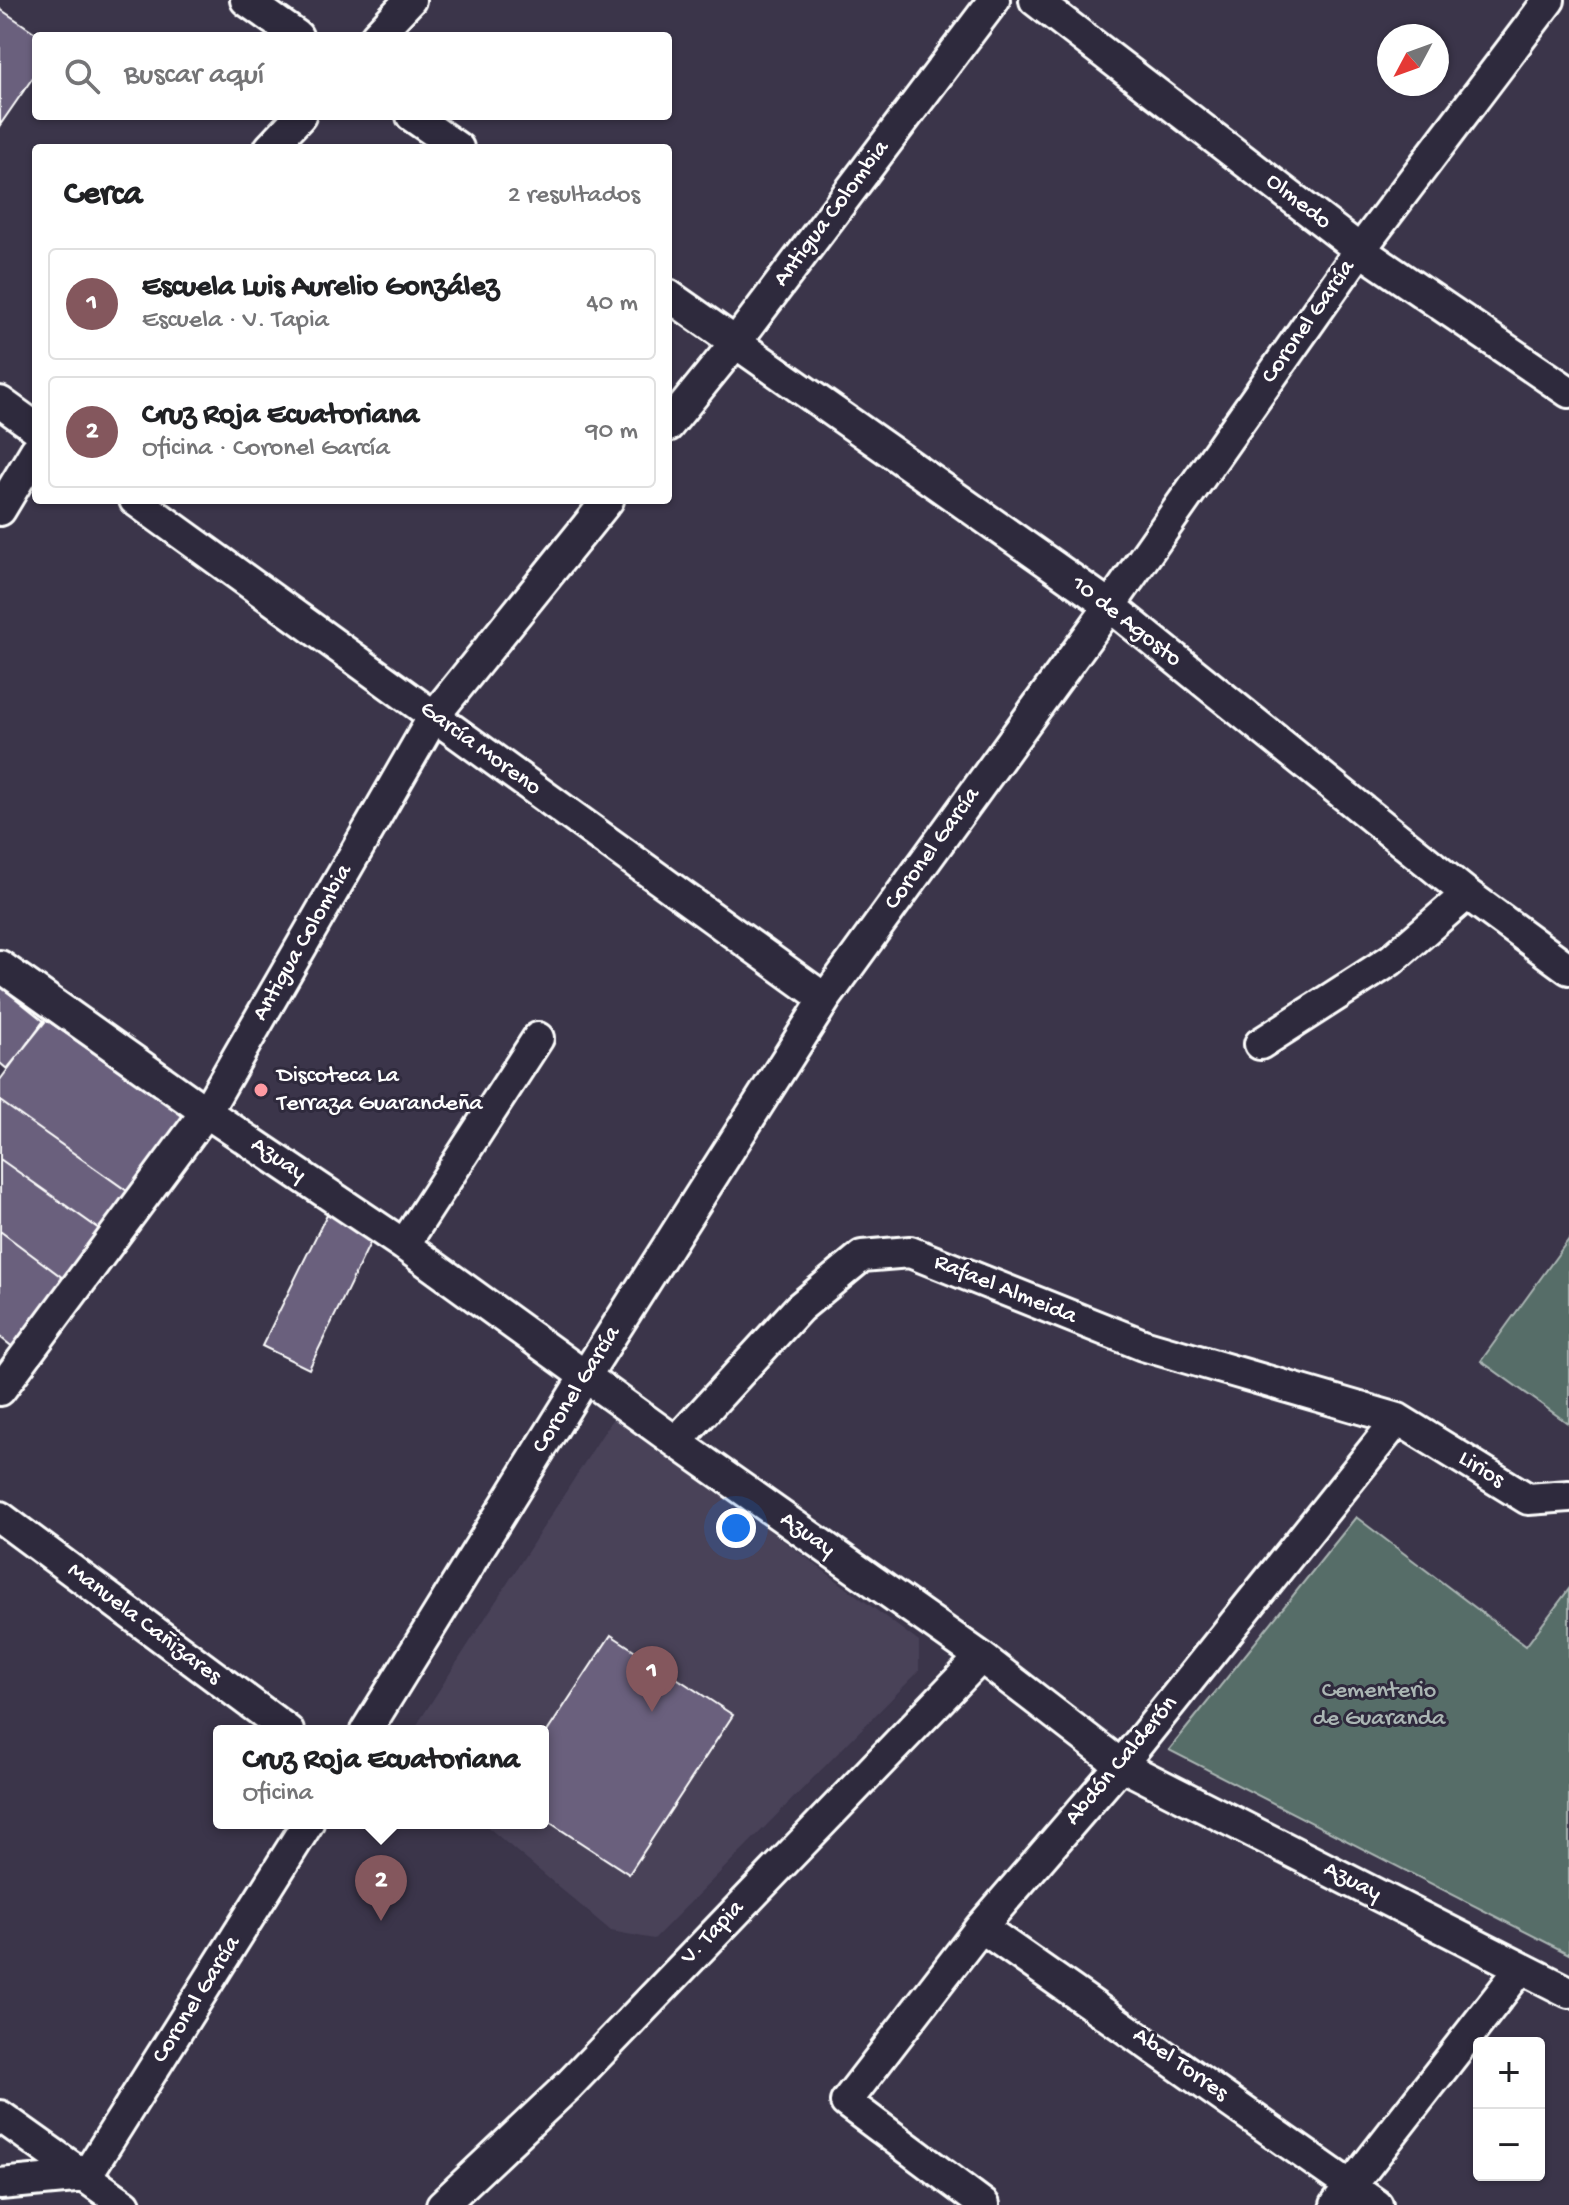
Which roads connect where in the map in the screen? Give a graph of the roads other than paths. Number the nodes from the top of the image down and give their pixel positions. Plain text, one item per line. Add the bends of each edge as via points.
1 (246, 0) edge
2 (410, 0) edge
3 (994, 0) edge
4 (1035, 0) edge
5 (1549, 0) edge
6 (291, 32) edge
7 (380, 32) edge
8 (296, 120) edge
9 (418, 120) edge
10 (274, 144) edge
11 (452, 144) edge
12 (1360, 250) junction
13 (672, 298) edge
14 (736, 342) junction
15 (1569, 392) edge
16 (0, 402) edge
17 (672, 421) edge
18 (32, 425) edge
19 (32, 457) edge
20 (141, 504) edge
21 (605, 504) edge
22 (0, 510) edge
23 (1110, 606) junction
24 (434, 716) junction
25 (1467, 894) junction
26 (0, 966) edge
27 (1569, 969) edge
28 (825, 999) junction
29 (538, 1038) dead end
30 (1260, 1044) dead end
31 (206, 1112) junction
32 (404, 1245) junction
33 (586, 1375) junction
34 (0, 1390) edge
35 (1398, 1419) junction
36 (676, 1442) junction
37 (1569, 1496) edge
38 (0, 1517) edge
39 (981, 1657) junction
40 (280, 1725) edge
41 (370, 1725) edge
42 (1121, 1765) junction
43 (304, 1829) edge
44 (981, 1927) junction
45 (1521, 1968) junction
46 (1569, 1992) edge
47 (0, 2116) edge
48 (86, 2176) junction
49 (0, 2184) edge
50 (1344, 2195) edge
51 (125, 2205) edge
52 (442, 2205) edge
53 (984, 2205) edge
54 (1377, 2205) edge

1 - 6 street
2 - 7 street
3 - 14 street, Antigua Colombia
4 - 12 street, Olmedo
5 - 12 street, Coronel García
8 - 10 street
9 - 11 street
12 - 15 street, Olmedo
12 - 23 street, Coronel García
13 - 14 street, 10 de Agosto
14 - 17 street, Antigua Colombia
14 - 23 street, 10 de Agosto
16 - 18 street
19 - 22 street
20 - 24 street, García Moreno
21 - 24 street, Antigua Colombia
23 - 25 street, 10 de Agosto
23 - 28 street, Coronel García
24 - 28 street, García Moreno
24 - 31 street, Antigua Colombia
25 - 27 street, 10 de Agosto
25 - 30 street via 1391,960
26 - 31 street, Azuay
28 - 33 street, Coronel García
29 - 32 street
31 - 32 street, Azuay
31 - 34 street, Antigua Colombia
32 - 33 street, Azuay
33 - 36 street, Azuay
33 - 41 street, Coronel García
35 - 36 street, Rafael Almeida via 1143,1345 910,1252 862,1256 799,1308
35 - 37 street, Lirios via 1528,1499
35 - 42 street, Abdón Calderón
36 - 39 street, Azuay
38 - 40 street, Manuela Cañizares
39 - 42 street, Azuay
39 - 52 street, V. Tapia via 568,2086
42 - 44 street, Abdón Calderón
42 - 45 street, Azuay
43 - 48 street, Coronel García
44 - 50 street, Abel Torres
44 - 53 street, Abdón Calderón via 846,2102
45 - 46 street, Azuay
45 - 50 street
47 - 48 street
48 - 49 street
48 - 51 street
50 - 54 street, Abel Torres

